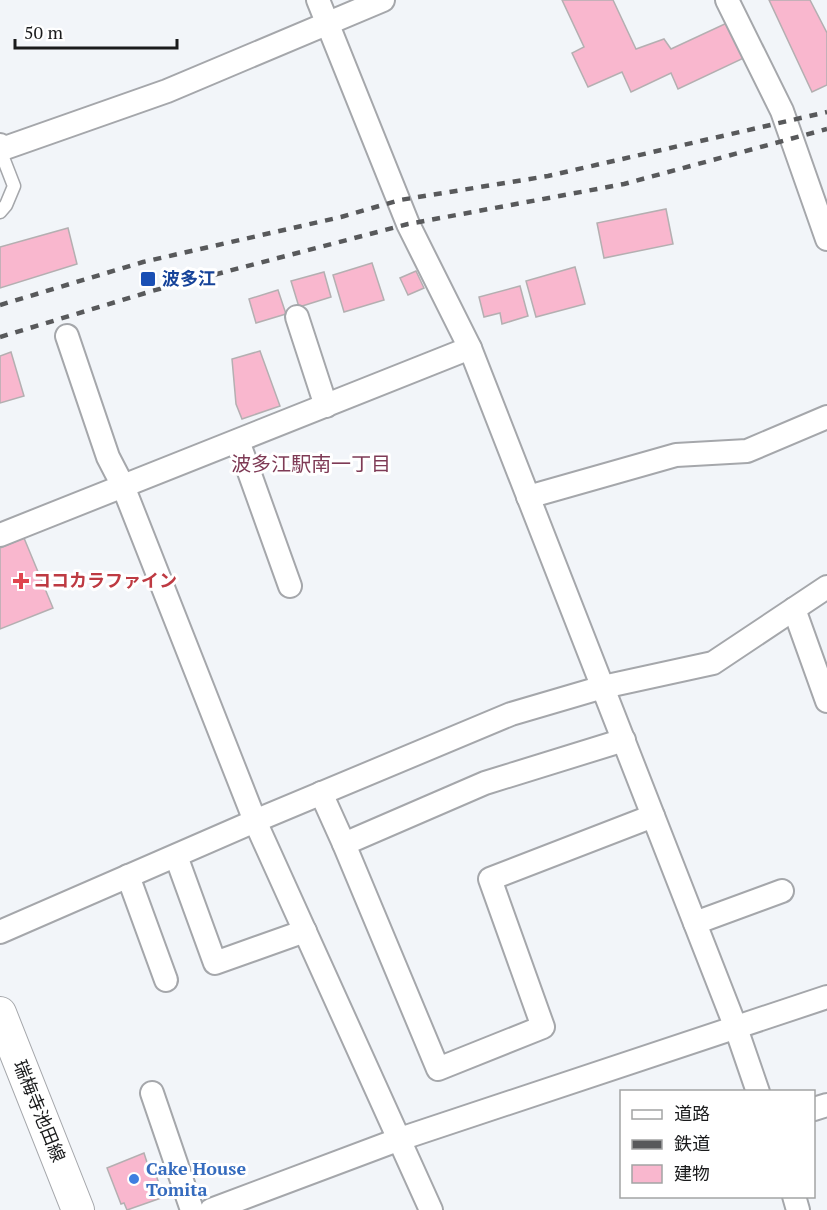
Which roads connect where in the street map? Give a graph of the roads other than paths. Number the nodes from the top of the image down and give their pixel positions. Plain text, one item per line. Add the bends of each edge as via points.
1 (318, 0) edge
2 (383, 0) edge
3 (727, 0) edge
4 (328, 22) junction
5 (1, 148) edge
6 (0, 212) edge
7 (827, 239) edge
8 (297, 317) dead end
9 (67, 336) dead end
10 (470, 348) junction
11 (326, 406) junction
12 (827, 417) edge
13 (238, 441) junction
14 (123, 486) junction
15 (528, 497) junction
16 (0, 536) edge
17 (290, 586) dead end
18 (827, 587) edge
19 (794, 609) junction
20 (603, 687) junction
21 (827, 701) edge
22 (624, 740) junction
23 (321, 793) junction
24 (653, 816) junction
25 (255, 821) junction
26 (344, 844) junction
27 (176, 856) junction
28 (128, 876) junction
29 (782, 891) dead end
30 (695, 923) junction
31 (305, 931) junction
32 (0, 932) edge
33 (166, 980) dead end
34 (827, 997) edge
35 (0, 1013) edge
36 (736, 1028) junction
37 (757, 1090) edge
38 (152, 1093) dead end
39 (400, 1139) junction
40 (78, 1210) edge
41 (192, 1210) edge
42 (211, 1210) edge
43 (431, 1210) edge

1 - 4 street
2 - 4 street
3 - 7 street via 782,111
4 - 5 street via 167,91
4 - 10 street via 408,224
5 - 6 lane via 14,186
8 - 11 street
9 - 14 street via 108,457
10 - 11 street
10 - 15 street
11 - 13 street
12 - 15 street via 747,451 676,455
13 - 14 street
13 - 17 street
14 - 16 street
14 - 25 street
15 - 20 street
18 - 19 street
19 - 20 street via 713,663
19 - 21 street
20 - 22 street
20 - 23 street via 510,714
22 - 24 street
22 - 26 street via 485,783
23 - 25 street
23 - 26 street
24 - 26 street via 490,879 543,1027 438,1068
24 - 30 street
25 - 27 street
25 - 31 street
27 - 28 street
27 - 31 street via 215,963
28 - 32 street
28 - 33 street
29 - 30 street
30 - 36 street
31 - 39 street
34 - 36 street
35 - 40 main road, 瑞梅寺池田線
36 - 37 street
36 - 39 street
38 - 41 street
39 - 42 street
39 - 43 street

